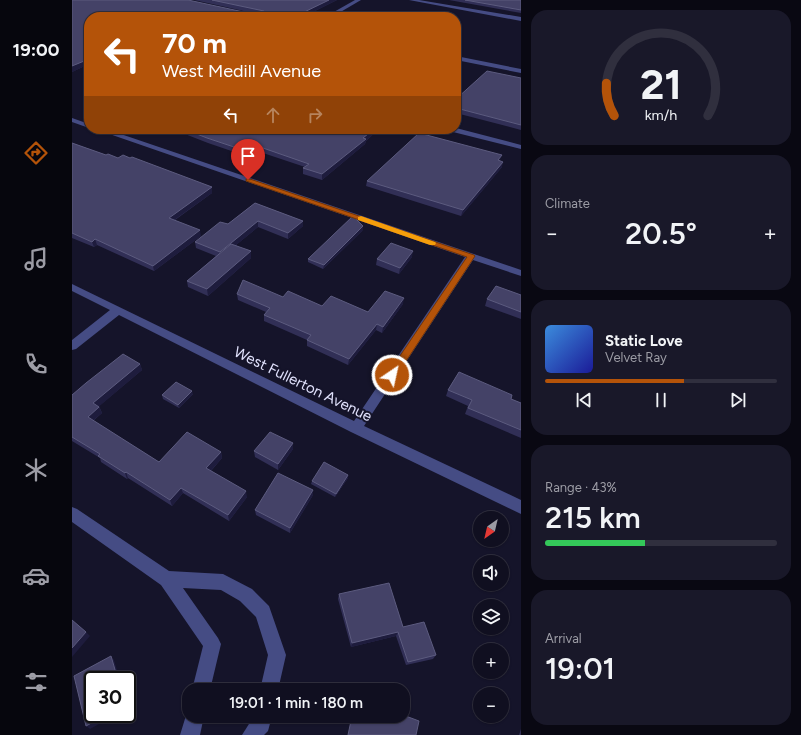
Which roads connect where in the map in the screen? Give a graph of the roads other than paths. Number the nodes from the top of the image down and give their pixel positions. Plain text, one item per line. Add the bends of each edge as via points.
1 (359, 0) edge
2 (411, 0) edge
3 (337, 12) edge
4 (521, 19) edge
5 (461, 59) edge
6 (521, 71) edge
7 (72, 120) edge
8 (84, 124) edge
9 (461, 131) edge
10 (114, 134) edge
11 (521, 147) edge
12 (471, 256) junction
13 (521, 273) edge
14 (72, 287) edge
15 (118, 310) junction
16 (72, 346) edge
17 (356, 428) junction
18 (521, 507) edge
19 (72, 514) edge
20 (166, 579) junction
21 (203, 683) edge
22 (271, 683) edge
23 (193, 723) edge
24 (261, 723) edge
25 (190, 735) edge
26 (252, 735) edge

1 - 3 street
2 - 4 street
5 - 6 street
7 - 8 street
9 - 11 street
10 - 12 street
12 - 13 street
12 - 17 street
14 - 15 street, West Fullerton Avenue
15 - 16 street
15 - 17 street, West Fullerton Avenue
17 - 18 street, West Fullerton Avenue
19 - 20 street
20 - 21 street via 212,644
20 - 22 street via 223,582 246,594 263,612 277,655
23 - 25 street
24 - 26 street

